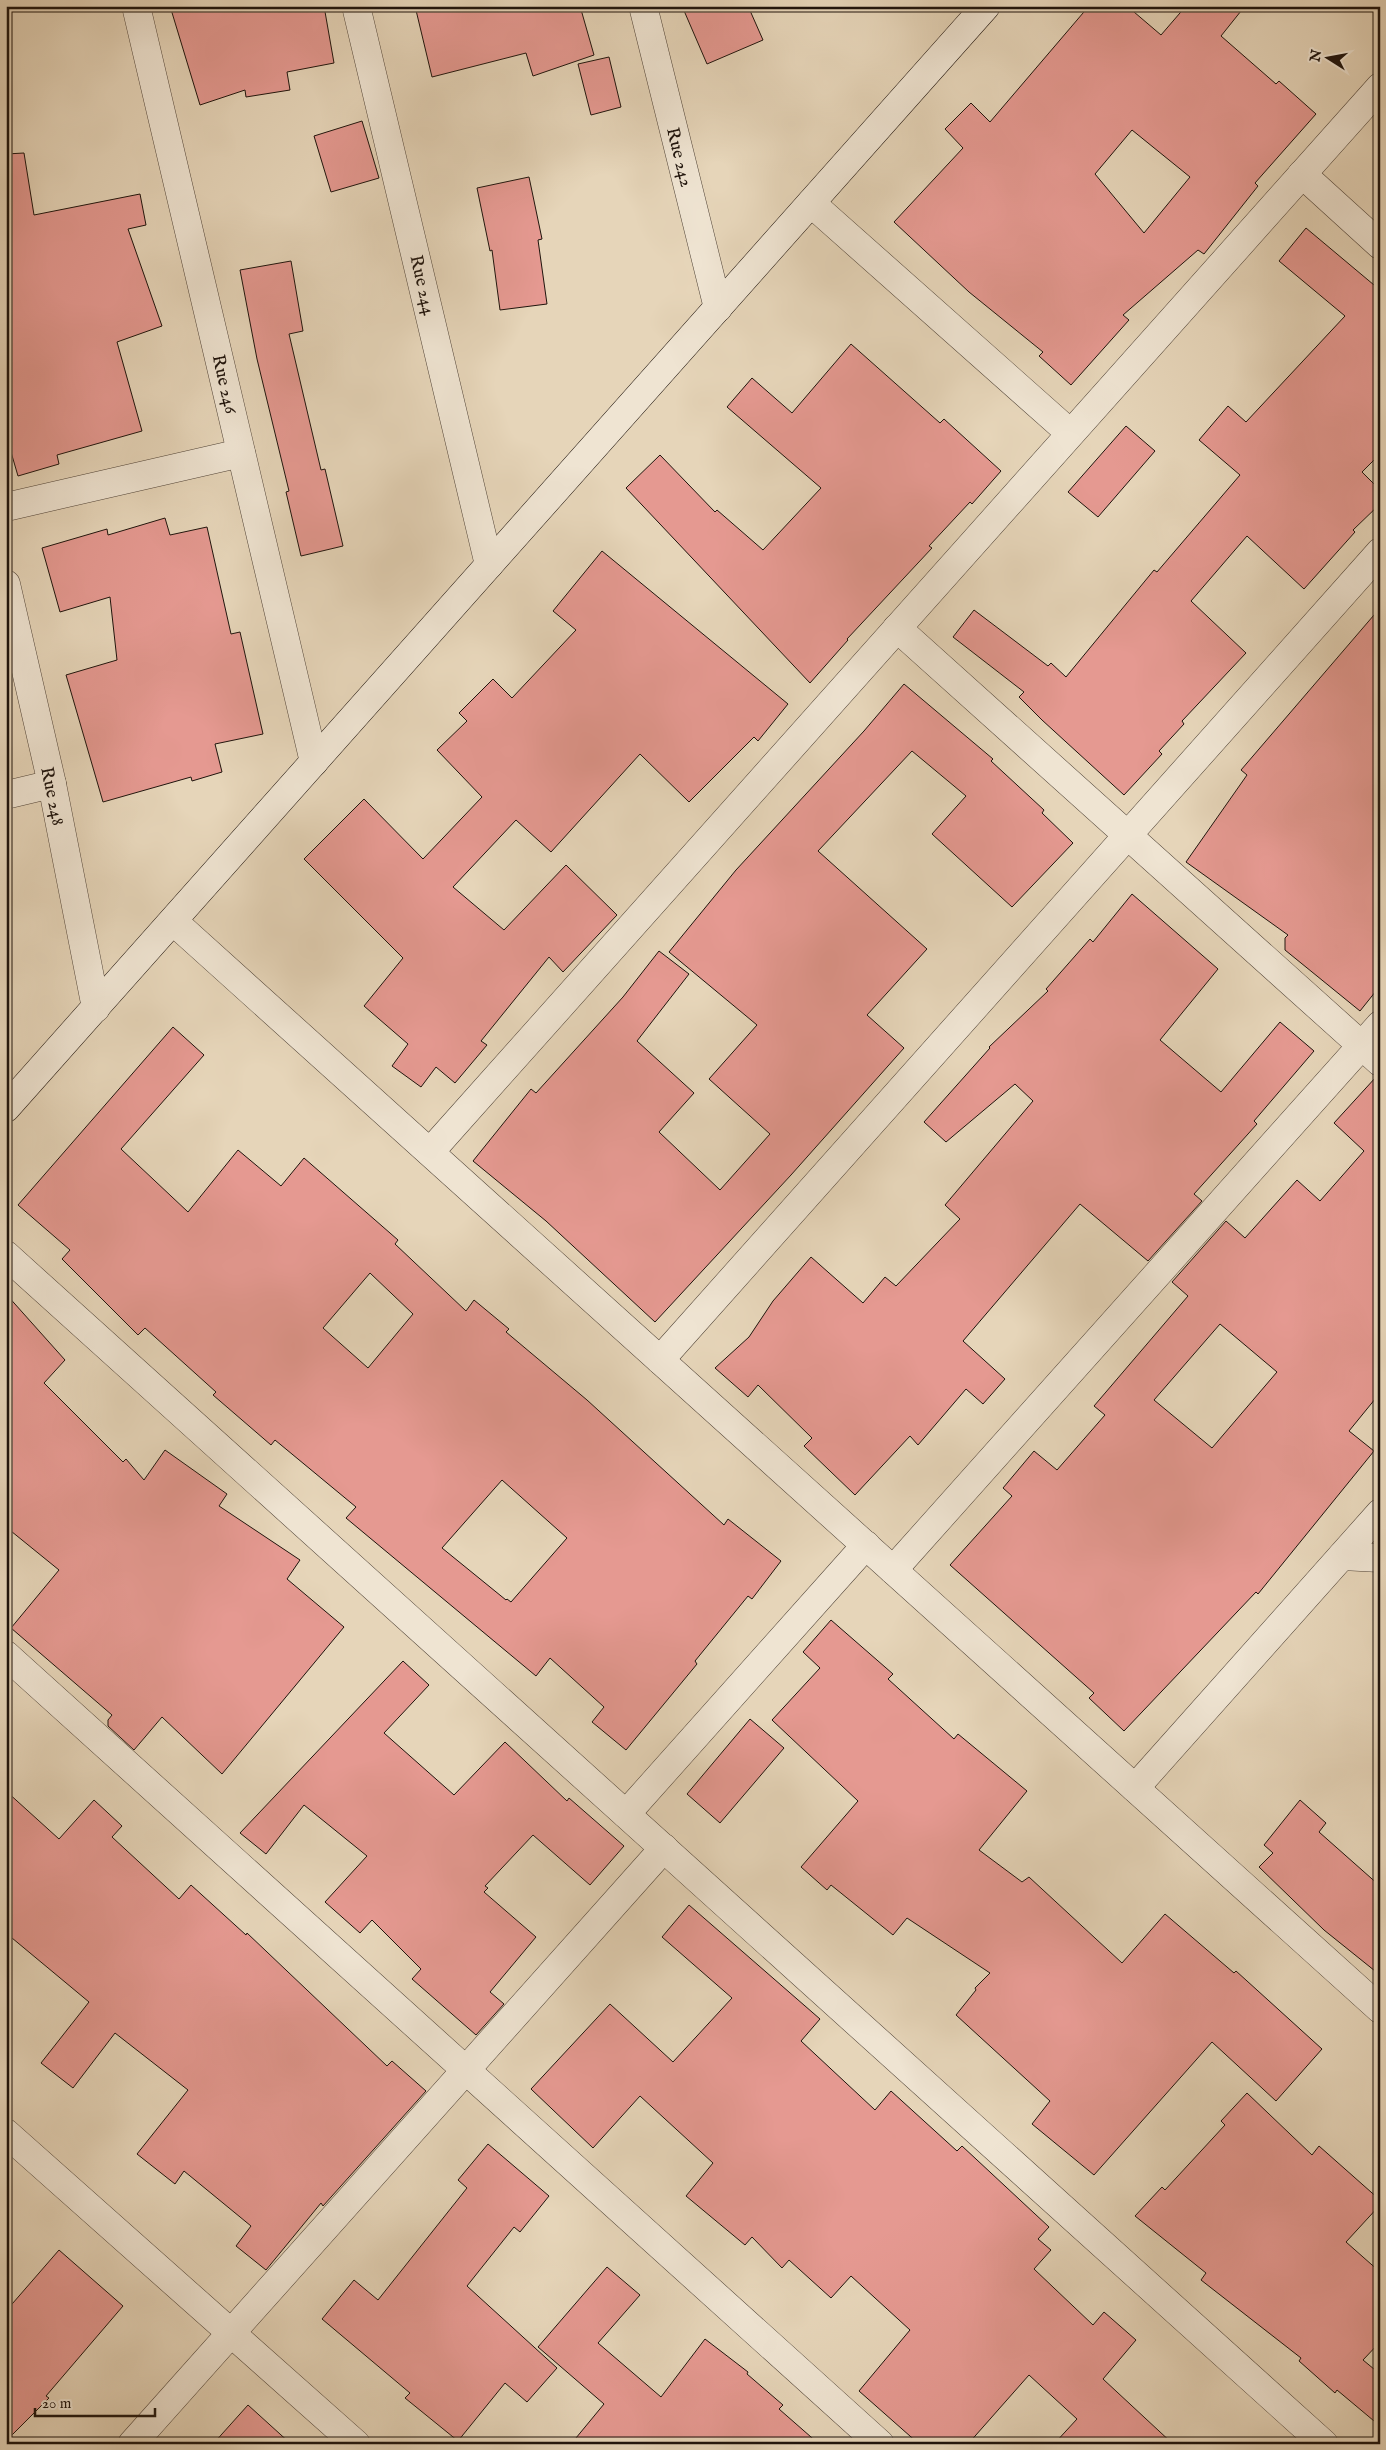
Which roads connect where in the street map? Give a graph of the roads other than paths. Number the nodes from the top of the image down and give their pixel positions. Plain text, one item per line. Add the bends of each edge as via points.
1 (136, 6) edge
2 (356, 6) edge
3 (643, 6) edge
4 (986, 6) edge
5 (1380, 87) edge
6 (1302, 174) junction
7 (811, 203) junction
8 (1380, 245) edge
9 (718, 308) junction
10 (1070, 433) junction
11 (241, 453) junction
12 (6, 507) edge
13 (1380, 552) edge
14 (489, 565) junction
15 (6, 584) edge
16 (897, 628) junction
17 (314, 762) junction
18 (52, 784) junction
19 (6, 795) edge
20 (1127, 836) junction
21 (173, 921) junction
22 (96, 1008) junction
23 (1380, 1025) edge
24 (1370, 1054) edge
25 (6, 1108) edge
26 (430, 1152) junction
27 (6, 1255) edge
28 (660, 1360) junction
29 (1380, 1513) edge
30 (866, 1545) junction
31 (1342, 1556) junction
32 (1380, 1558) edge
33 (893, 1570) junction
34 (6, 1655) edge
35 (1135, 1788) junction
36 (626, 1814) junction
37 (664, 1848) junction
38 (1380, 2009) edge
39 (466, 2070) junction
40 (6, 2133) edge
41 (231, 2333) junction
42 (132, 2444) edge
43 (356, 2444) edge
44 (880, 2444) edge
45 (1324, 2444) edge

1 - 11 street, Rue 246
2 - 14 street, Rue 244
3 - 9 street, Rue 242
4 - 7 street
5 - 6 street
6 - 8 street
6 - 10 street
7 - 9 street
7 - 10 street
9 - 14 street
10 - 16 street
11 - 12 street
11 - 17 street, Rue 246
13 - 20 street
14 - 17 street
15 - 18 street, Rue 248
16 - 20 street
16 - 26 street
17 - 21 street
18 - 19 street
18 - 22 street, Rue 248
20 - 24 street
20 - 28 street
21 - 22 street
21 - 26 street
22 - 25 street
23 - 24 street
24 - 33 street
26 - 28 street
27 - 36 street
28 - 30 street
29 - 31 street
30 - 33 street
30 - 36 street
31 - 32 street
31 - 35 street
33 - 35 street
34 - 39 street
35 - 38 street
36 - 37 street
37 - 39 street
37 - 45 street
39 - 41 street
39 - 44 street
40 - 41 street
41 - 42 street
41 - 43 street

